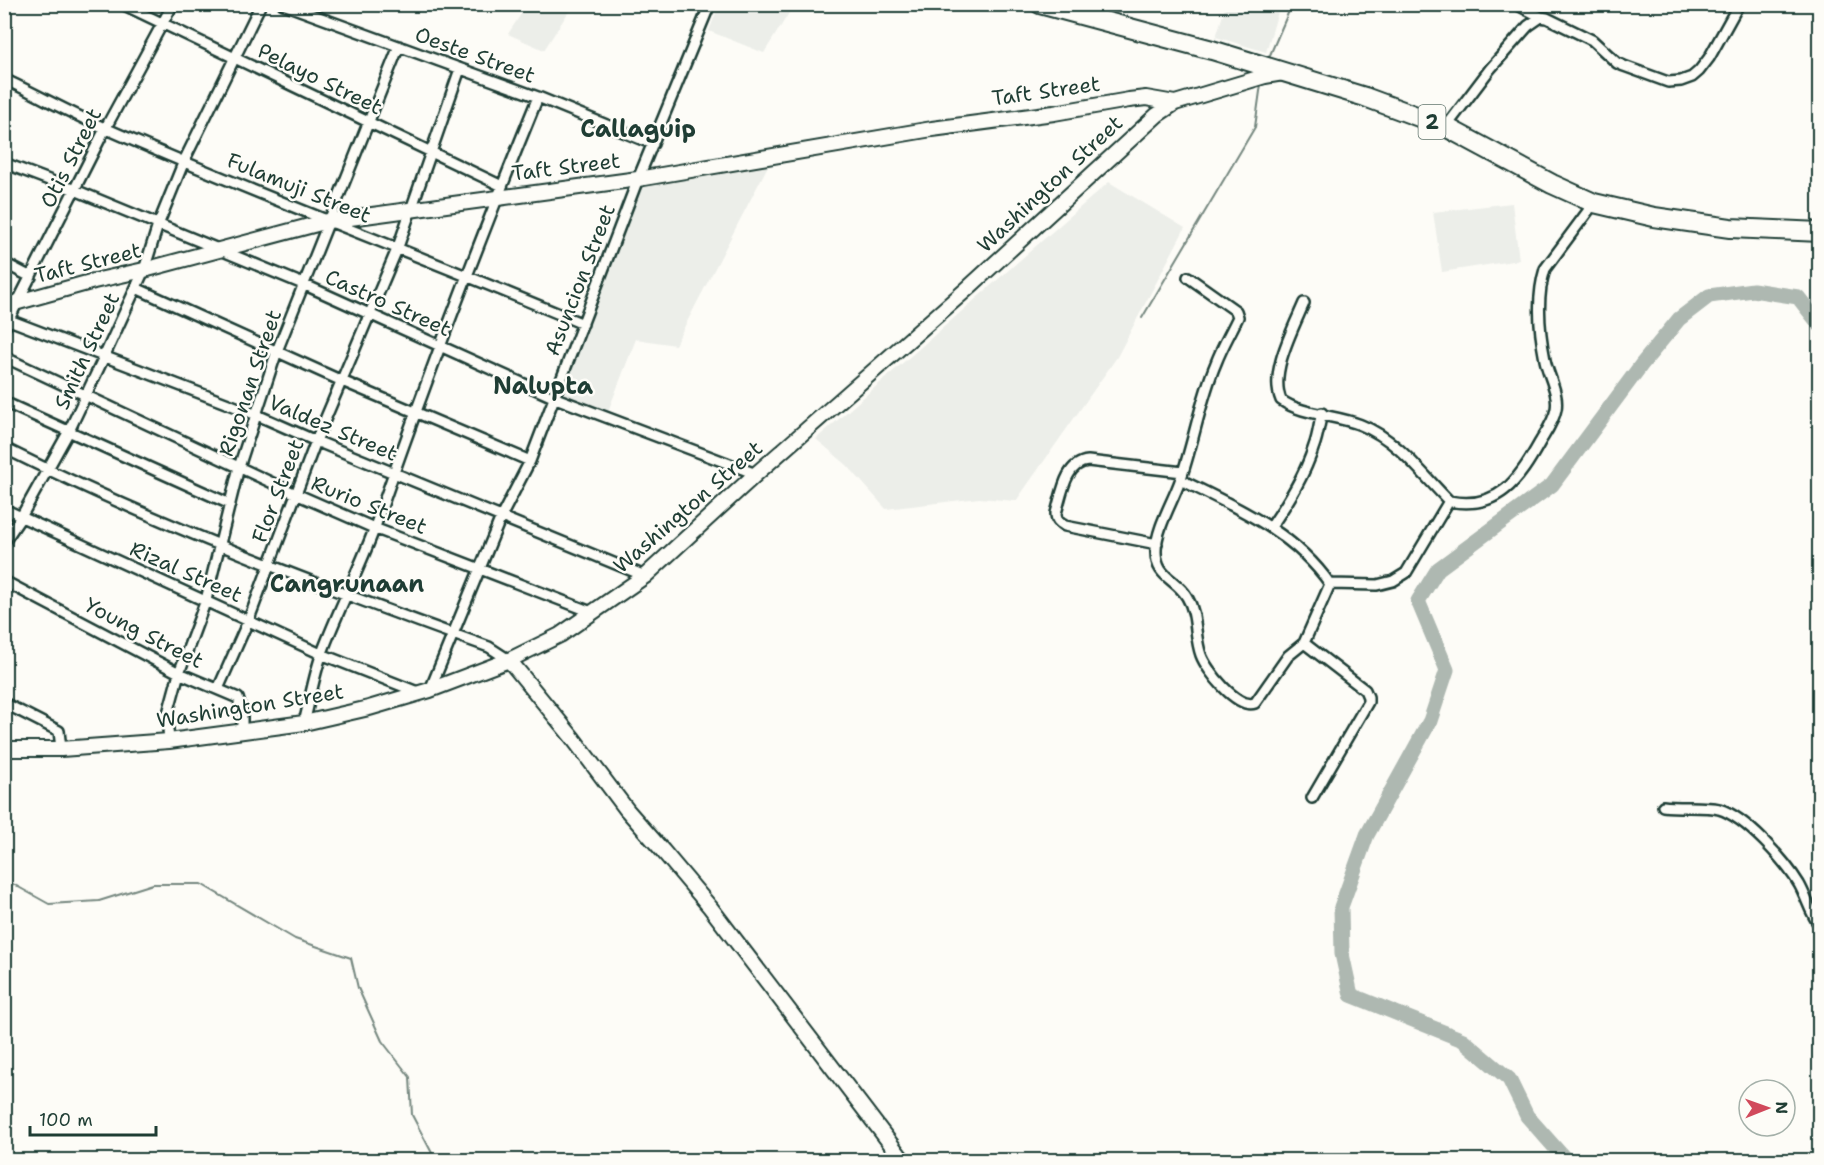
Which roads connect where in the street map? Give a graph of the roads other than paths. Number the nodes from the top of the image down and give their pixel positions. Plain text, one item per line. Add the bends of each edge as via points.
1 (122, 4) edge
2 (173, 4) edge
3 (261, 4) edge
4 (283, 4) edge
5 (710, 4) edge
6 (1040, 4) edge
7 (1516, 4) edge
8 (1739, 4) edge
9 (1541, 17) junction
10 (162, 25) junction
11 (399, 45) junction
12 (236, 59) junction
13 (460, 69) junction
14 (1292, 73) junction
15 (4, 79) edge
16 (538, 97) junction
17 (1175, 102) junction
18 (367, 122) junction
19 (1446, 127) junction
20 (105, 129) junction
21 (653, 144) junction
22 (432, 151) junction
23 (184, 161) junction
24 (4, 163) edge
25 (638, 178) junction
26 (75, 190) junction
27 (500, 191) junction
28 (1594, 203) junction
29 (410, 211) junction
30 (328, 221) junction
31 (158, 225) junction
32 (1820, 232) edge
33 (398, 247) junction
34 (218, 250) junction
35 (4, 263) edge
36 (144, 270) junction
37 (468, 275) junction
38 (31, 277) junction
39 (1188, 278) dead end
40 (303, 284) junction
41 (136, 288) junction
42 (1304, 303) dead end
43 (11, 304) edge
44 (368, 313) junction
45 (7, 319) edge
46 (583, 324) junction
47 (4, 329) edge
48 (440, 346) junction
49 (277, 351) junction
50 (4, 357) edge
51 (104, 357) junction
52 (342, 381) junction
53 (86, 395) junction
54 (553, 397) junction
55 (4, 402) edge
56 (416, 412) junction
57 (1322, 413) junction
58 (257, 415) junction
59 (69, 431) junction
60 (316, 441) junction
61 (4, 448) edge
62 (530, 461) junction
63 (240, 467) junction
64 (46, 469) junction
65 (393, 472) junction
66 (756, 474) junction
67 (1182, 476) junction
68 (296, 494) junction
69 (1449, 501) junction
70 (230, 504) junction
71 (4, 509) edge
72 (21, 517) junction
73 (501, 517) junction
74 (1271, 527) junction
75 (374, 528) junction
76 (4, 543) edge
77 (1156, 544) junction
78 (221, 545) junction
79 (269, 564) junction
80 (479, 568) junction
81 (645, 576) junction
82 (4, 581) edge
83 (1330, 584) junction
84 (348, 595) junction
85 (206, 600) junction
86 (594, 613) junction
87 (249, 619) junction
88 (452, 633) junction
89 (1304, 643) junction
90 (321, 654) junction
91 (509, 660) junction
92 (178, 673) junction
93 (218, 689) junction
94 (425, 692) junction
95 (4, 703) edge
96 (304, 723) junction
97 (242, 732) junction
98 (170, 741) junction
99 (4, 749) edge
100 (61, 749) junction
101 (1312, 798) dead end
102 (1663, 806) dead end
103 (1820, 926) edge
104 (903, 1161) edge

1 - 10 street, Pelayo Street
2 - 10 street, Otis Street
3 - 12 street, Smith Street
4 - 11 street, Oeste Street
5 - 21 street, Asuncion Street
6 - 14 highway, 2
7 - 9 street
8 - 9 street via 1699,71 1681,81 1668,82 1617,63 1592,40
9 - 19 street via 1490,69
10 - 12 street, Pelayo Street
10 - 20 street, Otis Street
11 - 13 street, Oeste Street
11 - 18 street, Rigonan Street
12 - 18 street, Pelayo Street
12 - 23 street, Smith Street
13 - 16 street, Oeste Street
13 - 22 street, Flor Street
14 - 17 street, Washington Street via 1265,76
14 - 19 highway, 2
15 - 20 street, Fulamuji Street
16 - 21 street, Oeste Street
16 - 27 street
17 - 25 street, Taft Street via 1129,100
17 - 66 street, Washington Street via 1139,129 967,289
18 - 22 street, Pelayo Street
18 - 30 street, Rigonan Street
19 - 28 highway, 2
20 - 23 street, Fulamuji Street
20 - 26 street, Otis Street
21 - 25 street, Asuncion Street
22 - 27 street, Pelayo Street
22 - 29 street, Flor Street
23 - 30 street, Fulamuji Street
23 - 31 street, Smith Street
24 - 26 street, Castro Street
25 - 27 street, Taft Street
25 - 46 street, Asuncion Street
26 - 31 street, Castro Street
26 - 38 street, Otis Street
27 - 29 street, Taft Street
27 - 37 street
28 - 32 highway, 2 via 1730,228
28 - 69 street via 1551,260 1541,281 1538,301 1545,360 1556,401 1552,420 1510,485 1479,504
29 - 30 street, Taft Street
29 - 33 street, Flor Street
30 - 33 street, Fulamuji Street
30 - 34 street, Taft Street
30 - 40 street, Rigonan Street
31 - 34 street, Castro Street
31 - 36 street, Smith Street
33 - 37 street, Fulamuji Street
33 - 44 street, Flor Street
34 - 36 street, Taft Street
34 - 40 street, Castro Street
35 - 38 street
36 - 41 street, Smith Street
36 - 43 street, Taft Street
37 - 46 street, Fulamuji Street
37 - 48 street
38 - 43 street, Otis Street
39 - 67 street via 1236,311 1238,317 1216,362
40 - 44 street, Castro Street
40 - 49 street, Rigonan Street
41 - 49 street
41 - 51 street, Smith Street
42 - 57 street via 1280,363 1279,395 1287,405
43 - 45 street, Otis Street
44 - 48 street, Castro Street
44 - 52 street, Flor Street
45 - 47 street, Otis Street
45 - 51 street, Valdez Street
46 - 54 street, Asuncion Street
48 - 54 street, Castro Street
48 - 56 street
49 - 52 street
49 - 58 street, Rigonan Street
50 - 53 street, Rurio Street
51 - 53 street, Smith Street
51 - 58 street, Valdez Street
52 - 56 street
52 - 60 street, Flor Street
53 - 59 street, Smith Street
53 - 63 street, Rurio Street
54 - 62 street, Asuncion Street
54 - 66 street, Castro Street
55 - 59 street
56 - 62 street
56 - 65 street
57 - 69 street via 1365,426 1392,443
57 - 74 street via 1309,460
58 - 60 street, Valdez Street
58 - 63 street, Rigonan Street
59 - 64 street, Smith Street
59 - 70 street
60 - 65 street, Valdez Street
60 - 68 street, Flor Street
61 - 64 street
62 - 73 street, Asuncion Street
63 - 68 street, Rurio Street
63 - 70 street, Rigonan Street
64 - 72 street, Smith Street
64 - 78 street
65 - 73 street, Valdez Street
65 - 75 street
66 - 81 street, Washington Street
67 - 74 street
67 - 77 street
67 - 77 street via 1088,461 1076,464 1070,471 1056,513 1059,523
68 - 75 street, Rurio Street
68 - 79 street, Flor Street
69 - 83 street via 1406,573 1377,585
70 - 78 street, Rigonan Street
71 - 72 street, Rizal Street
72 - 76 street, Smith Street
72 - 85 street, Rizal Street
73 - 80 street, Asuncion Street
73 - 81 street, Valdez Street
74 - 83 street via 1315,563
75 - 80 street, Rurio Street
75 - 84 street
77 - 89 street via 1159,569 1182,590 1190,605 1201,656 1221,685 1240,702 1256,703 1288,656
78 - 79 street
78 - 85 street, Rigonan Street
79 - 84 street
79 - 87 street, Flor Street
80 - 86 street, Rurio Street
80 - 88 street, Asuncion Street
81 - 86 street, Washington Street
82 - 92 street, Young Street
83 - 89 street
84 - 88 street
84 - 90 street
85 - 87 street, Rizal Street
85 - 92 street, Rigonan Street
86 - 91 street, Washington Street via 561,635
87 - 90 street, Rizal Street
87 - 93 street, Flor Street
88 - 91 street via 489,646
88 - 94 street, Asuncion Street
89 - 101 street via 1365,690 1368,697
90 - 94 street, Rizal Street
90 - 96 street
91 - 94 street, Washington Street
91 - 104 street via 627,810 710,907
92 - 93 street, Young Street
92 - 98 street, Rigonan Street via 166,717
93 - 97 street, Young Street via 238,698
94 - 96 street, Washington Street
95 - 100 street via 59,730
96 - 97 street, Washington Street
97 - 98 street, Washington Street
98 - 100 street, Washington Street
99 - 100 street, Washington Street
102 - 103 street via 1728,812 1791,870

